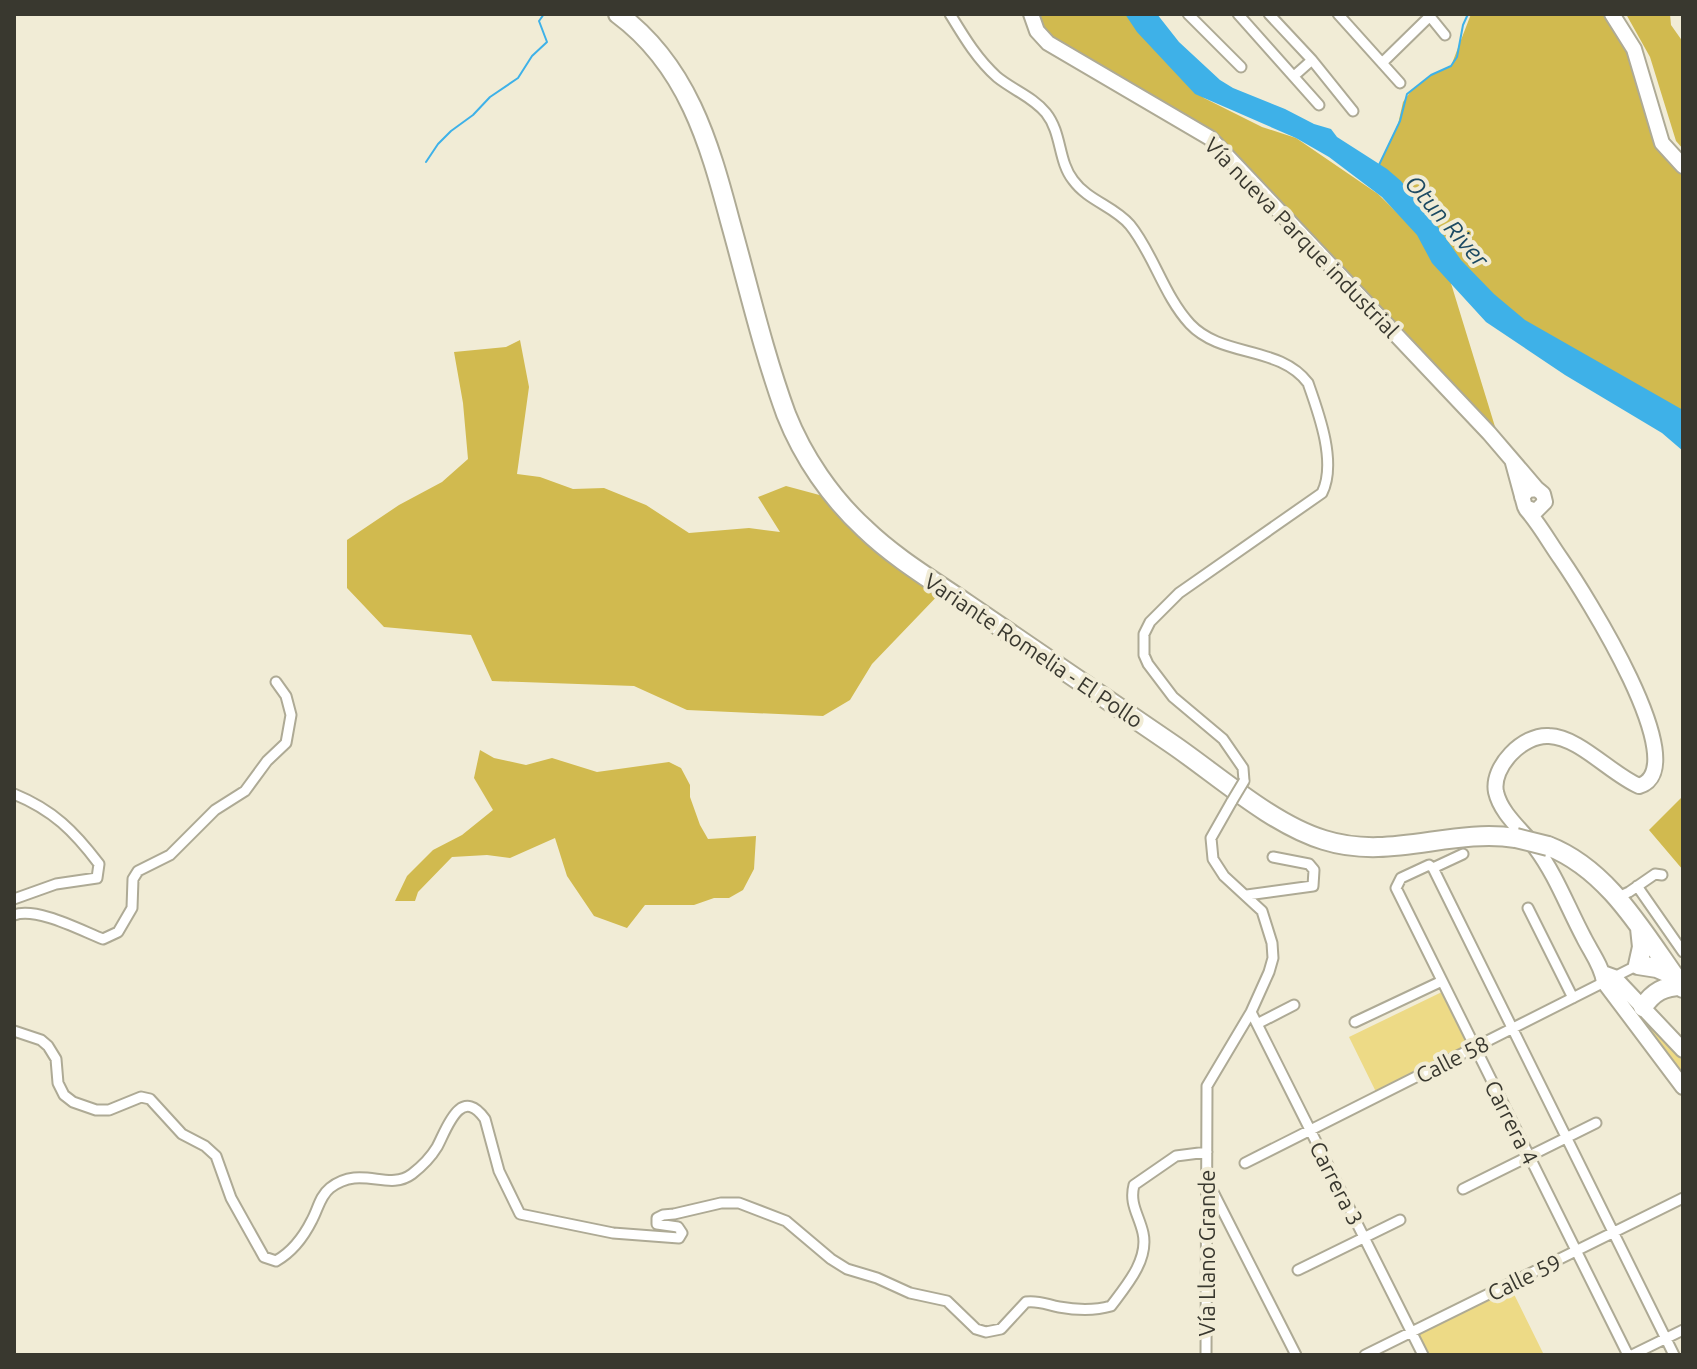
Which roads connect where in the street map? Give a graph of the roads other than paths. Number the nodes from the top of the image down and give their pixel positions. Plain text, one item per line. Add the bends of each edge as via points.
1 (950, 14) edge
2 (1031, 14) edge
3 (1188, 14) edge
4 (1238, 14) edge
5 (1269, 14) edge
6 (1338, 14) edge
7 (1612, 14) edge
8 (1429, 15) edge
9 (625, 19) edge
10 (1445, 35) dead end
11 (1312, 60) junction
12 (1382, 63) junction
13 (1241, 67) dead end
14 (1294, 76) junction
15 (1400, 83) dead end
16 (1319, 105) dead end
17 (1353, 111) dead end
18 (1683, 166) edge
19 (1512, 463) junction
20 (1537, 489) junction
21 (1524, 503) junction
22 (1544, 504) junction
23 (1545, 532) junction
24 (276, 682) dead end
25 (14, 794) edge
26 (1463, 854) dead end
27 (1273, 857) dead end
28 (1433, 868) junction
29 (1662, 875) dead end
30 (1637, 886) junction
31 (1247, 895) junction
32 (1616, 898) junction
33 (14, 899) edge
34 (1528, 908) dead end
35 (14, 915) edge
36 (1640, 928) junction
37 (1683, 952) edge
38 (1659, 954) junction
39 (1638, 965) junction
40 (1607, 977) junction
41 (1442, 981) junction
42 (1680, 983) edge
43 (1573, 998) junction
44 (1294, 1005) dead end
45 (1643, 1007) junction
46 (1251, 1012) junction
47 (1355, 1022) dead end
48 (1257, 1024) junction
49 (1512, 1029) junction
50 (14, 1031) edge
51 (1474, 1048) junction
52 (1683, 1050) edge
53 (1683, 1087) edge
54 (1596, 1123) dead end
55 (1310, 1130) junction
56 (1566, 1138) junction
57 (1207, 1152) junction
58 (1529, 1156) junction
59 (1245, 1163) dead end
60 (1206, 1179) junction
61 (1463, 1189) dead end
62 (1683, 1198) edge
63 (1400, 1220) dead end
64 (1613, 1233) junction
65 (1364, 1237) junction
66 (1576, 1251) junction
67 (1298, 1270) dead end
68 (1683, 1330) edge
69 (1412, 1332) junction
70 (1665, 1338) junction
71 (1206, 1355) edge
72 (1296, 1355) edge
73 (1365, 1355) edge
74 (1423, 1355) edge
75 (1630, 1355) edge
76 (1674, 1355) edge

1 - 31 street, Vía Llano Grande, bridge via 984,64 1044,111 1057,131 1072,180 1130,224 1190,323 1227,345 1284,363 1301,375 1311,393 1329,464 1322,493 1179,593 1144,634 1148,664 1173,697 1223,739 1243,768 1244,781 1215,828 1211,850 1216,867
2 - 19 main road, Vía nueva Parque industrial via 1048,43 1210,138
3 - 13 street
4 - 14 street
5 - 11 street
6 - 12 street
7 - 18 main road via 1634,49 1662,143
8 - 10 street
8 - 12 street
9 - 32 highway, Variante Romelia - El Pollo, bridge via 669,64 686,92 702,126 787,415 813,466 866,530 1002,629 1310,836 1378,849 1487,835 1516,838 1576,859
11 - 14 street
11 - 17 street
12 - 15 street
14 - 16 street
19 - 20 main road, Vía nueva Parque industrial
19 - 21 main road, Vía nueva Parque industrial
20 - 21 main road via 1528,490
20 - 22 main road, Vía nueva Parque industrial
21 - 22 main road via 1536,511
21 - 23 main road, Vía nueva Parque industrial
22 - 23 main road, Vía nueva Parque industrial via 1549,525
23 - 40 main road, Vía nueva Parque industrial via 1620,640 1647,690 1667,750 1658,776 1639,786 1548,735 1530,740 1498,770 1496,791 1503,808 1556,876
24 - 35 street via 291,715 286,743 245,791 215,810 170,855 138,871 132,908 118,932 103,939 42,915
25 - 33 street via 45,809 75,833 99,864 97,878 56,884
26 - 28 street
27 - 31 street via 1309,864 1313,886
28 - 41 street, Carrera 4 via 1429,865 1401,878 1396,888
28 - 49 street
29 - 30 street
30 - 32 street
30 - 37 street
31 - 46 street, Vía Llano Grande via 1262,911 1273,958
32 - 36 highway, Variante Romelia - El Pollo
34 - 43 street
36 - 38 highway, Variante Romelia - El Pollo
36 - 39 highway
38 - 39 street, Calle 58
38 - 42 highway, Variante Romelia - El Pollo
39 - 40 street, Calle 58
39 - 42 highway via 1657,968
40 - 43 street, Calle 58
40 - 45 main road
40 - 53 main road
41 - 47 street
41 - 51 street, Carrera 4
42 - 45 highway via 1655,993
43 - 49 street, Calle 58
44 - 48 street
45 - 52 main road
46 - 48 street, Carrera 3
46 - 57 street, Vía Llano Grande via 1207,1086
48 - 55 street, Carrera 3
49 - 51 street, Calle 58
49 - 56 street
50 - 57 street via 48,1046 56,1059 58,1083 73,1102 109,1110 141,1097 150,1099 182,1134 205,1146 216,1156 231,1198 264,1257 276,1261 299,1240 328,1189 354,1176 409,1176 428,1160 449,1119 468,1108 485,1119 499,1171 520,1214 613,1233 679,1238 678,1227 657,1224 657,1218 739,1203 786,1221 847,1269 947,1301 986,1332 1001,1329 1026,1302 1095,1310 1111,1306 1143,1253 1144,1235 1131,1200 1134,1185 1176,1156
51 - 55 street, Calle 58
51 - 58 street, Carrera 4
54 - 56 street
55 - 59 street, Calle 58
55 - 65 street, Carrera 3
56 - 58 street
56 - 64 street
57 - 60 street, Vía Llano Grande
58 - 61 street
58 - 66 street, Carrera 4
60 - 71 street, Vía Llano Grande
60 - 72 street
62 - 64 street, Calle 59
63 - 65 street
64 - 66 street, Calle 59
64 - 70 street
65 - 67 street
65 - 69 street, Carrera 3
66 - 69 street, Calle 59
66 - 75 street, Carrera 4
68 - 70 street
69 - 73 street, Calle 59
69 - 74 street, Carrera 3
70 - 75 street
70 - 76 street

